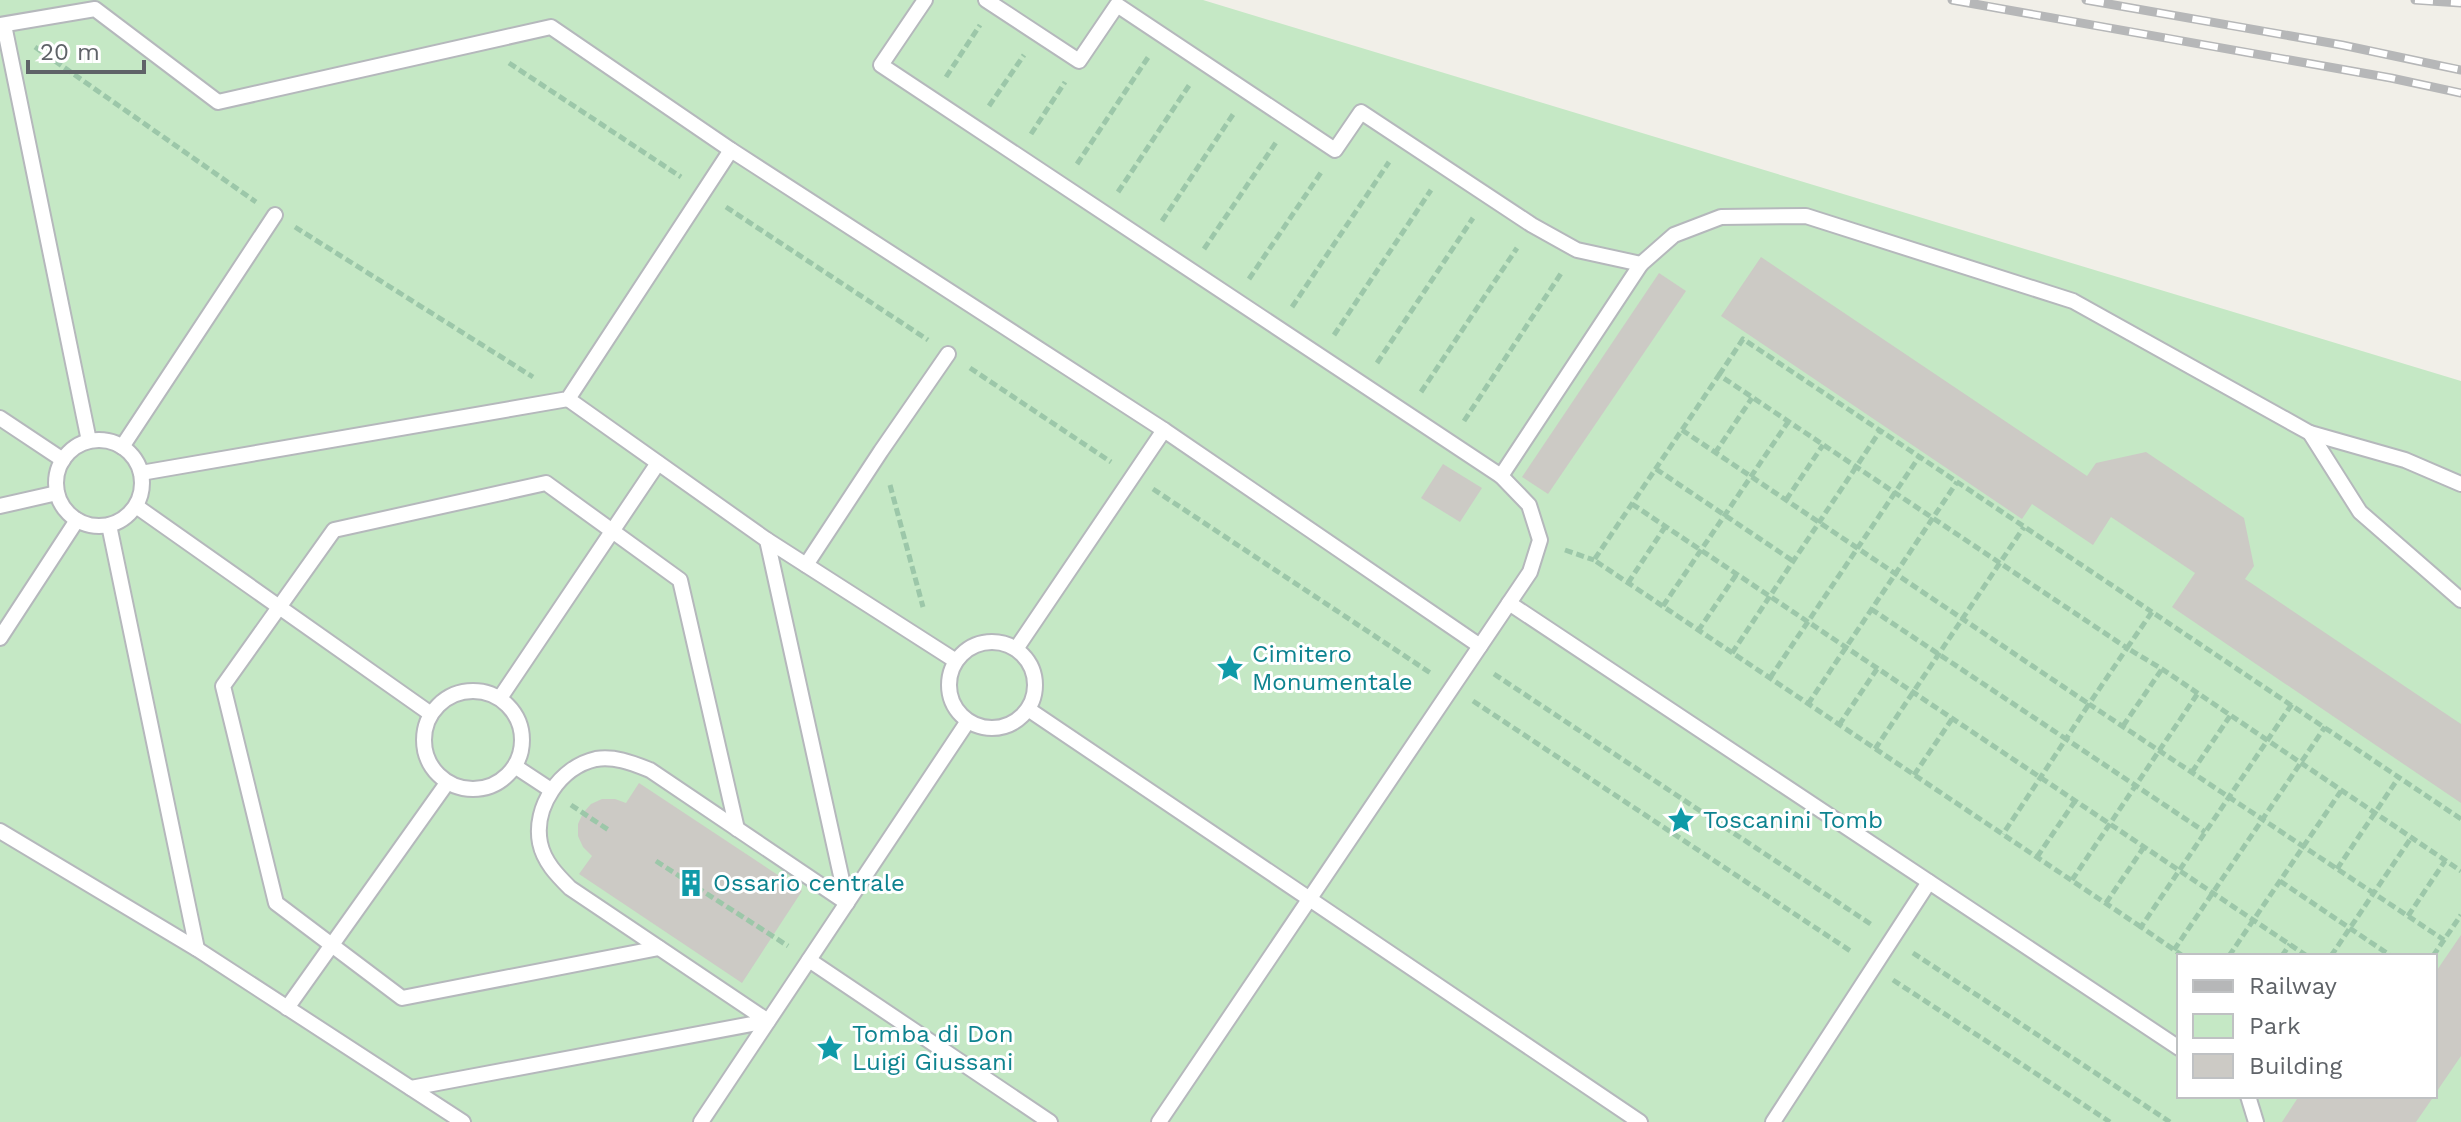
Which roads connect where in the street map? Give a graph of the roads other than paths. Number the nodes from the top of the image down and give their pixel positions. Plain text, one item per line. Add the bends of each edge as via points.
1 (925, 0) edge
2 (990, 2) edge
3 (2, 25) edge
4 (731, 150) junction
5 (275, 215) dead end
6 (1641, 264) junction
7 (948, 354) road end
8 (568, 399) junction
9 (0, 418) edge
10 (1164, 430) junction
11 (2310, 433) junction
12 (89, 441) junction
13 (122, 447) junction
14 (63, 460) junction
15 (658, 463) junction
16 (141, 473) junction
17 (1501, 476) junction
18 (2461, 484) edge
19 (57, 493) junction
20 (0, 506) edge
21 (136, 506) junction
22 (77, 520) junction
23 (109, 525) junction
24 (613, 529) junction
25 (767, 540) junction
26 (806, 565) junction
27 (2461, 600) edge
28 (1509, 603) junction
29 (279, 607) junction
30 (0, 638) edge
31 (1480, 646) junction
32 (1016, 649) junction
33 (956, 661) junction
34 (500, 698) junction
35 (1028, 709) junction
36 (431, 714) junction
37 (968, 721) junction
38 (516, 767) junction
39 (447, 783) junction
40 (551, 790) junction
41 (737, 829) junction
42 (0, 831) edge
43 (1929, 882) junction
44 (1310, 899) junction
45 (847, 903) junction
46 (332, 946) junction
47 (659, 948) junction
48 (197, 949) junction
49 (809, 960) junction
50 (287, 1008) junction
51 (768, 1021) junction
52 (2177, 1047) edge
53 (411, 1088) junction
54 (2249, 1098) edge
55 (463, 1122) edge
56 (701, 1122) edge
57 (1050, 1122) edge
58 (1159, 1122) edge
59 (1640, 1122) edge
60 (1773, 1122) edge
61 (2256, 1122) edge

1 - 17 lane via 881,65
2 - 6 lane via 1079,61 1117,5 1335,150 1361,112 1577,250
3 - 4 lane via 95,9 218,102 551,27
3 - 12 lane
4 - 8 lane
4 - 10 lane
5 - 13 lane
6 - 11 lane via 1674,235 1721,217 1806,216 2073,301
6 - 17 lane
7 - 26 lane
8 - 15 lane
8 - 16 lane
9 - 14 lane
10 - 31 lane
10 - 32 lane
11 - 18 lane via 2405,460
11 - 27 lane via 2360,512
12 - 13 lane
12 - 14 lane
13 - 16 lane
14 - 19 lane
15 - 24 lane
15 - 25 lane
16 - 21 lane
17 - 28 lane via 1529,505 1540,540 1530,572
19 - 20 lane
19 - 22 lane
21 - 23 lane
21 - 29 lane
22 - 23 lane
22 - 30 lane
23 - 48 lane
24 - 29 lane via 546,483 334,530
24 - 34 lane
24 - 41 lane via 680,580
25 - 26 lane
25 - 45 lane
26 - 33 lane
28 - 31 lane
28 - 43 lane
29 - 36 lane
29 - 46 lane via 223,686 276,903
31 - 44 lane
32 - 33 lane via 1004,643 977,644
32 - 35 lane via 1033,670 1034,697
33 - 37 lane via 950,673 951,700
34 - 36 lane via 470,691 442,702
34 - 38 lane via 520,722 522,752
35 - 37 lane via 1007,726 980,727
35 - 44 lane
36 - 39 lane via 425,729 427,759
37 - 45 lane
38 - 39 lane via 492,786 477,790
38 - 40 lane
39 - 46 lane
40 - 41 lane via 571,770 596,759 624,759 650,770
40 - 47 lane via 540,815 540,843 550,868 570,888
41 - 45 lane
42 - 48 lane
43 - 52 lane
43 - 60 lane
44 - 58 lane
44 - 59 lane
45 - 49 lane
46 - 47 lane via 402,998
46 - 50 lane
47 - 51 lane
48 - 50 lane
49 - 51 lane
49 - 57 lane
50 - 53 lane
51 - 53 lane
51 - 56 lane
53 - 55 lane
54 - 61 lane

